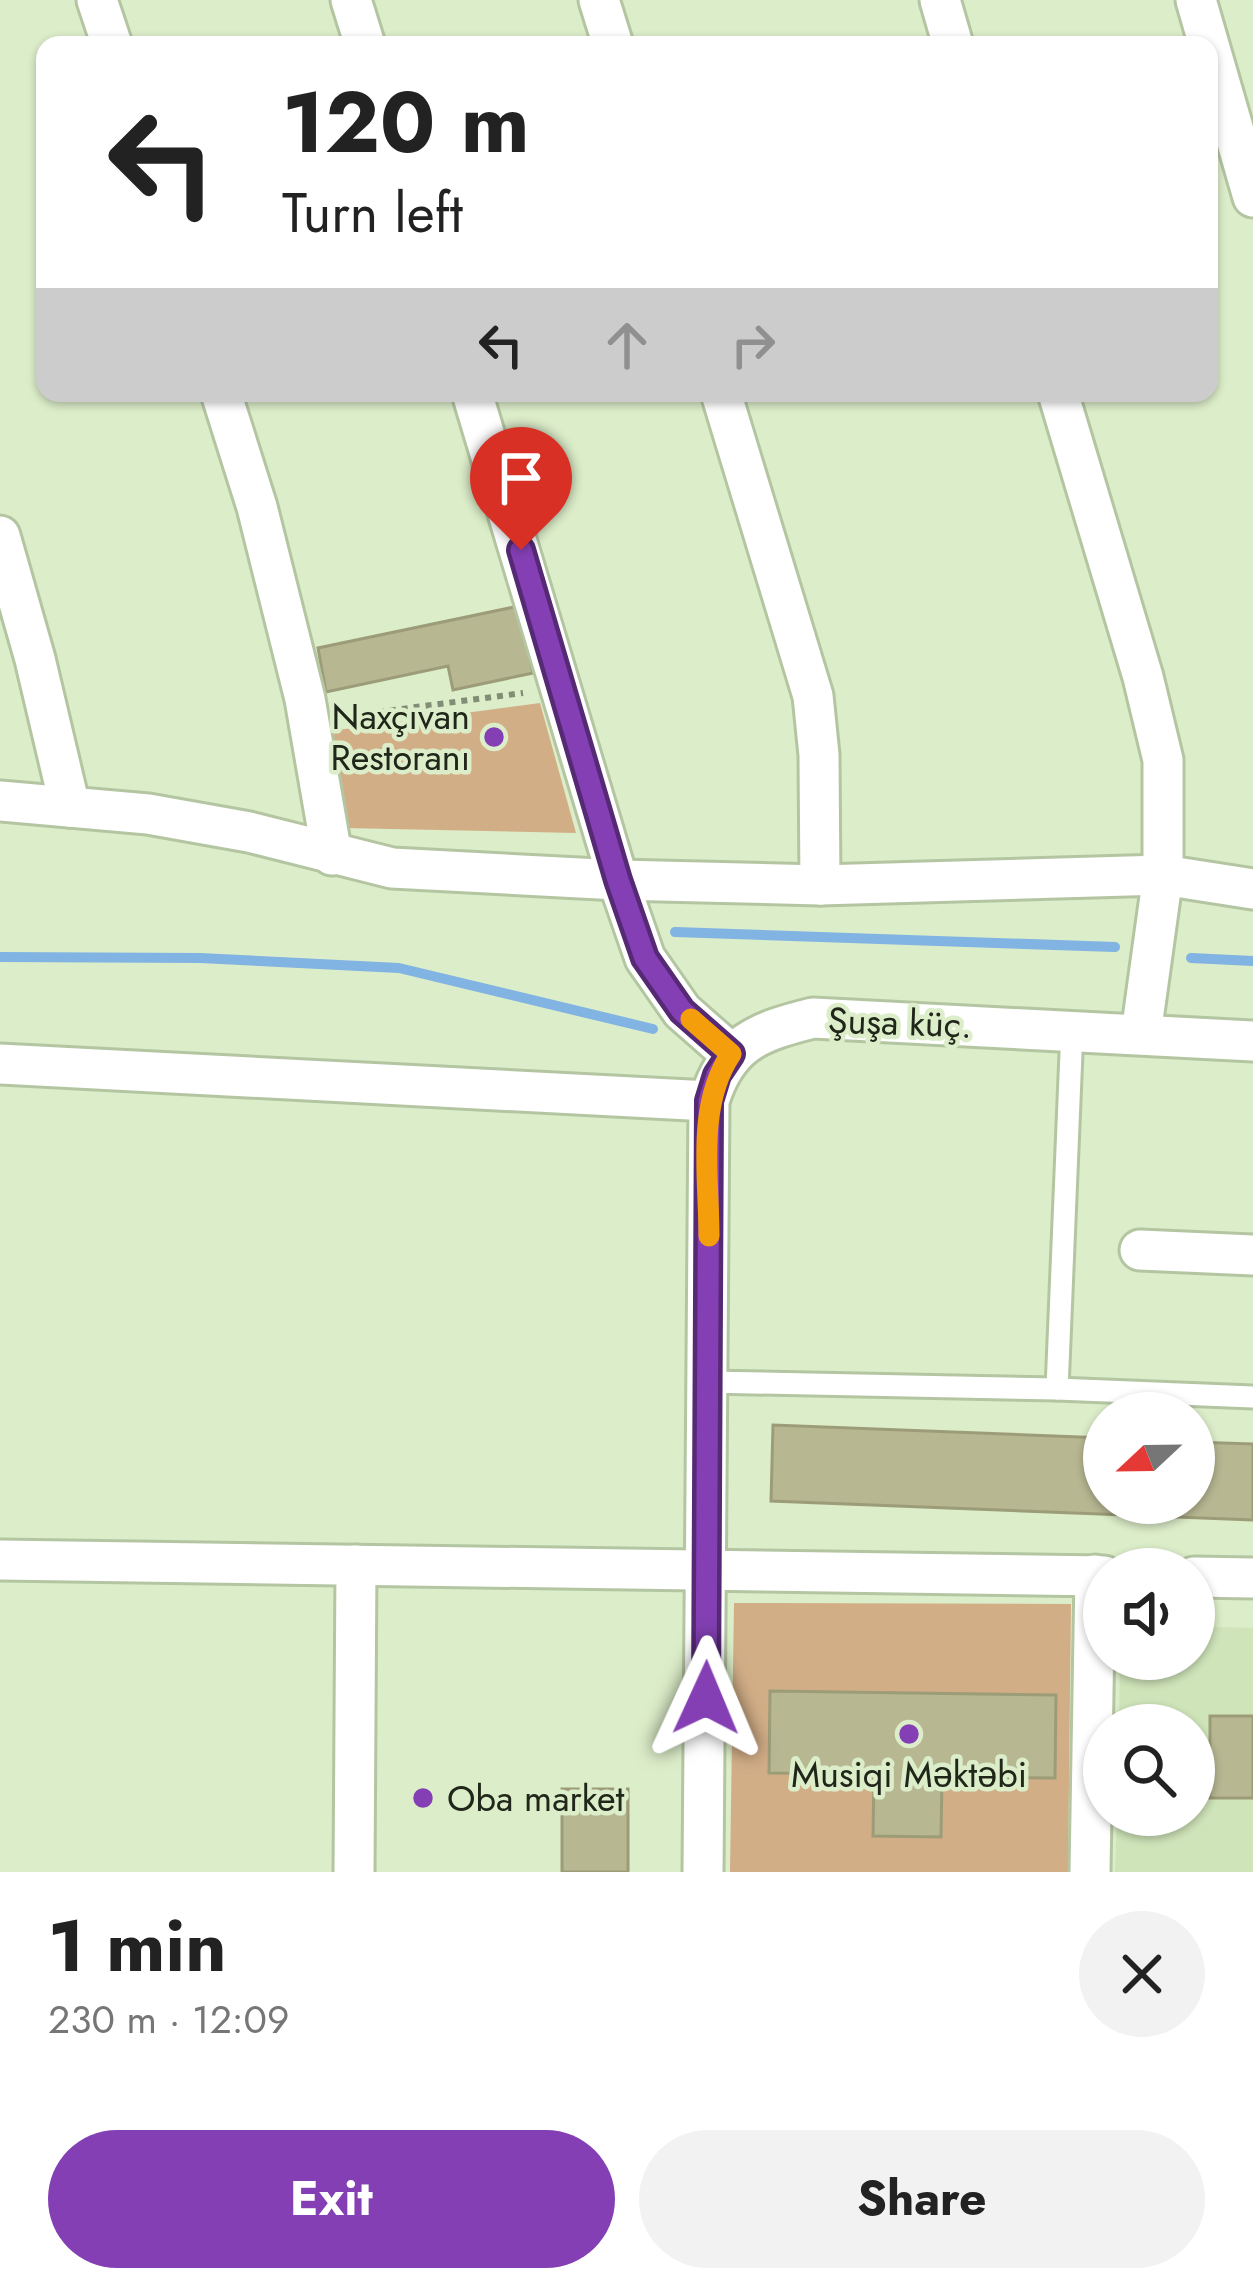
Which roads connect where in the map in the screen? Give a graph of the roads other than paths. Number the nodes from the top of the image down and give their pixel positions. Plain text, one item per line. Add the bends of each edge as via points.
1 (98, 0) edge
2 (351, 0) edge
3 (599, 0) edge
4 (940, 0) edge
5 (1196, 0) edge
6 (109, 36) edge
7 (362, 36) edge
8 (610, 36) edge
9 (950, 36) edge
10 (1206, 36) edge
11 (1218, 76) edge
12 (1253, 197) edge
13 (224, 402) edge
14 (475, 402) edge
15 (724, 402) edge
16 (1061, 402) edge
17 (0, 536) edge
18 (0, 801) edge
19 (70, 807) junction
20 (332, 855) junction
21 (1163, 875) junction
22 (618, 880) junction
23 (820, 885) junction
24 (1253, 889) edge
25 (1072, 1030) junction
26 (1142, 1034) junction
27 (1253, 1041) edge
28 (731, 1054) junction
29 (0, 1064) edge
30 (709, 1101) junction
31 (1140, 1250) dead end
32 (1253, 1255) edge
33 (708, 1382) junction
34 (1057, 1388) junction
35 (1253, 1397) edge
36 (0, 1560) edge
37 (356, 1565) junction
38 (707, 1568) junction
39 (1083, 1576) edge
40 (1215, 1577) edge
41 (1253, 1578) edge
42 (1096, 1680) edge
43 (354, 1872) edge
44 (704, 1872) edge
45 (1090, 1872) edge

1 - 6 street
2 - 7 street
3 - 8 street
4 - 9 street
5 - 10 street
11 - 12 street
13 - 20 street via 305,700
14 - 22 street
15 - 23 street via 813,697
16 - 21 street via 1163,760
17 - 19 street
18 - 19 street
19 - 20 street via 248,832
20 - 22 street via 392,868
21 - 23 street
21 - 24 street
21 - 26 street
22 - 23 street
22 - 28 street via 645,958 682,1011
25 - 26 street, Şuşa küç.
25 - 28 street, Şuşa küç. via 813,1018 756,1035
25 - 34 lane
26 - 27 street, Şuşa küç.
28 - 30 street
29 - 30 street
30 - 33 street
31 - 32 street
33 - 34 lane
33 - 38 street
34 - 35 lane
36 - 37 street
37 - 38 street
37 - 43 street
38 - 39 street
38 - 44 street
40 - 41 street
42 - 45 street

